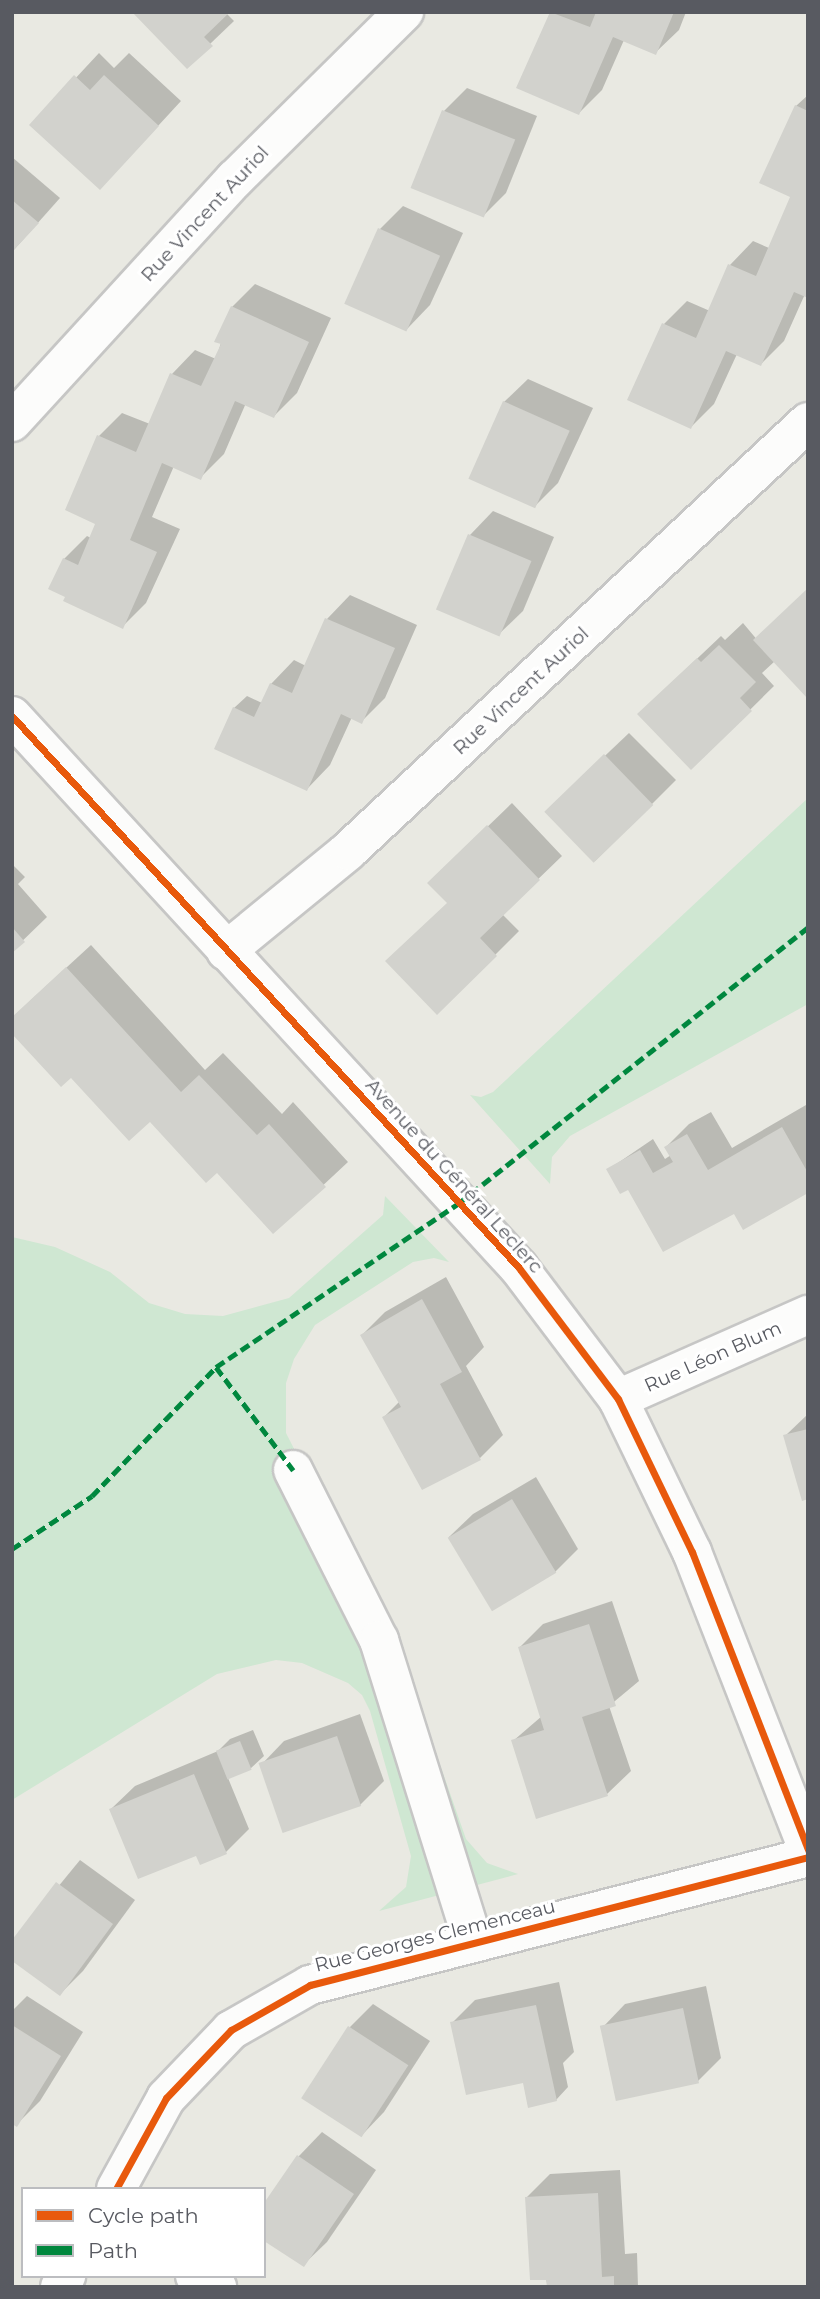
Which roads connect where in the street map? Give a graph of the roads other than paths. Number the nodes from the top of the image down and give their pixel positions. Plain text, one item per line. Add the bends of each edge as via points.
1 (404, 12) edge
2 (12, 422) edge
3 (808, 422) edge
4 (12, 716) edge
5 (226, 951) junction
6 (808, 1315) edge
7 (618, 1399) junction
8 (293, 1470) dead end
9 (808, 1849) edge
10 (808, 1857) edge
11 (473, 1941) junction
12 (117, 2187) edge
13 (199, 2278) edge
14 (217, 2287) edge

1 - 2 street, Rue Vincent Auriol via 235,179
3 - 5 street, Rue Vincent Auriol via 348,851
4 - 5 street, Avenue du Général Leclerc
5 - 7 street, Avenue du Général Leclerc via 519,1268
6 - 7 street, Rue Léon Blum
7 - 9 street, Avenue du Général Leclerc via 692,1552
8 - 11 street via 379,1640
10 - 11 street, Rue Georges Clemenceau
11 - 12 street, Rue Georges Clemenceau via 310,1985 231,2030 166,2098
13 - 14 street

